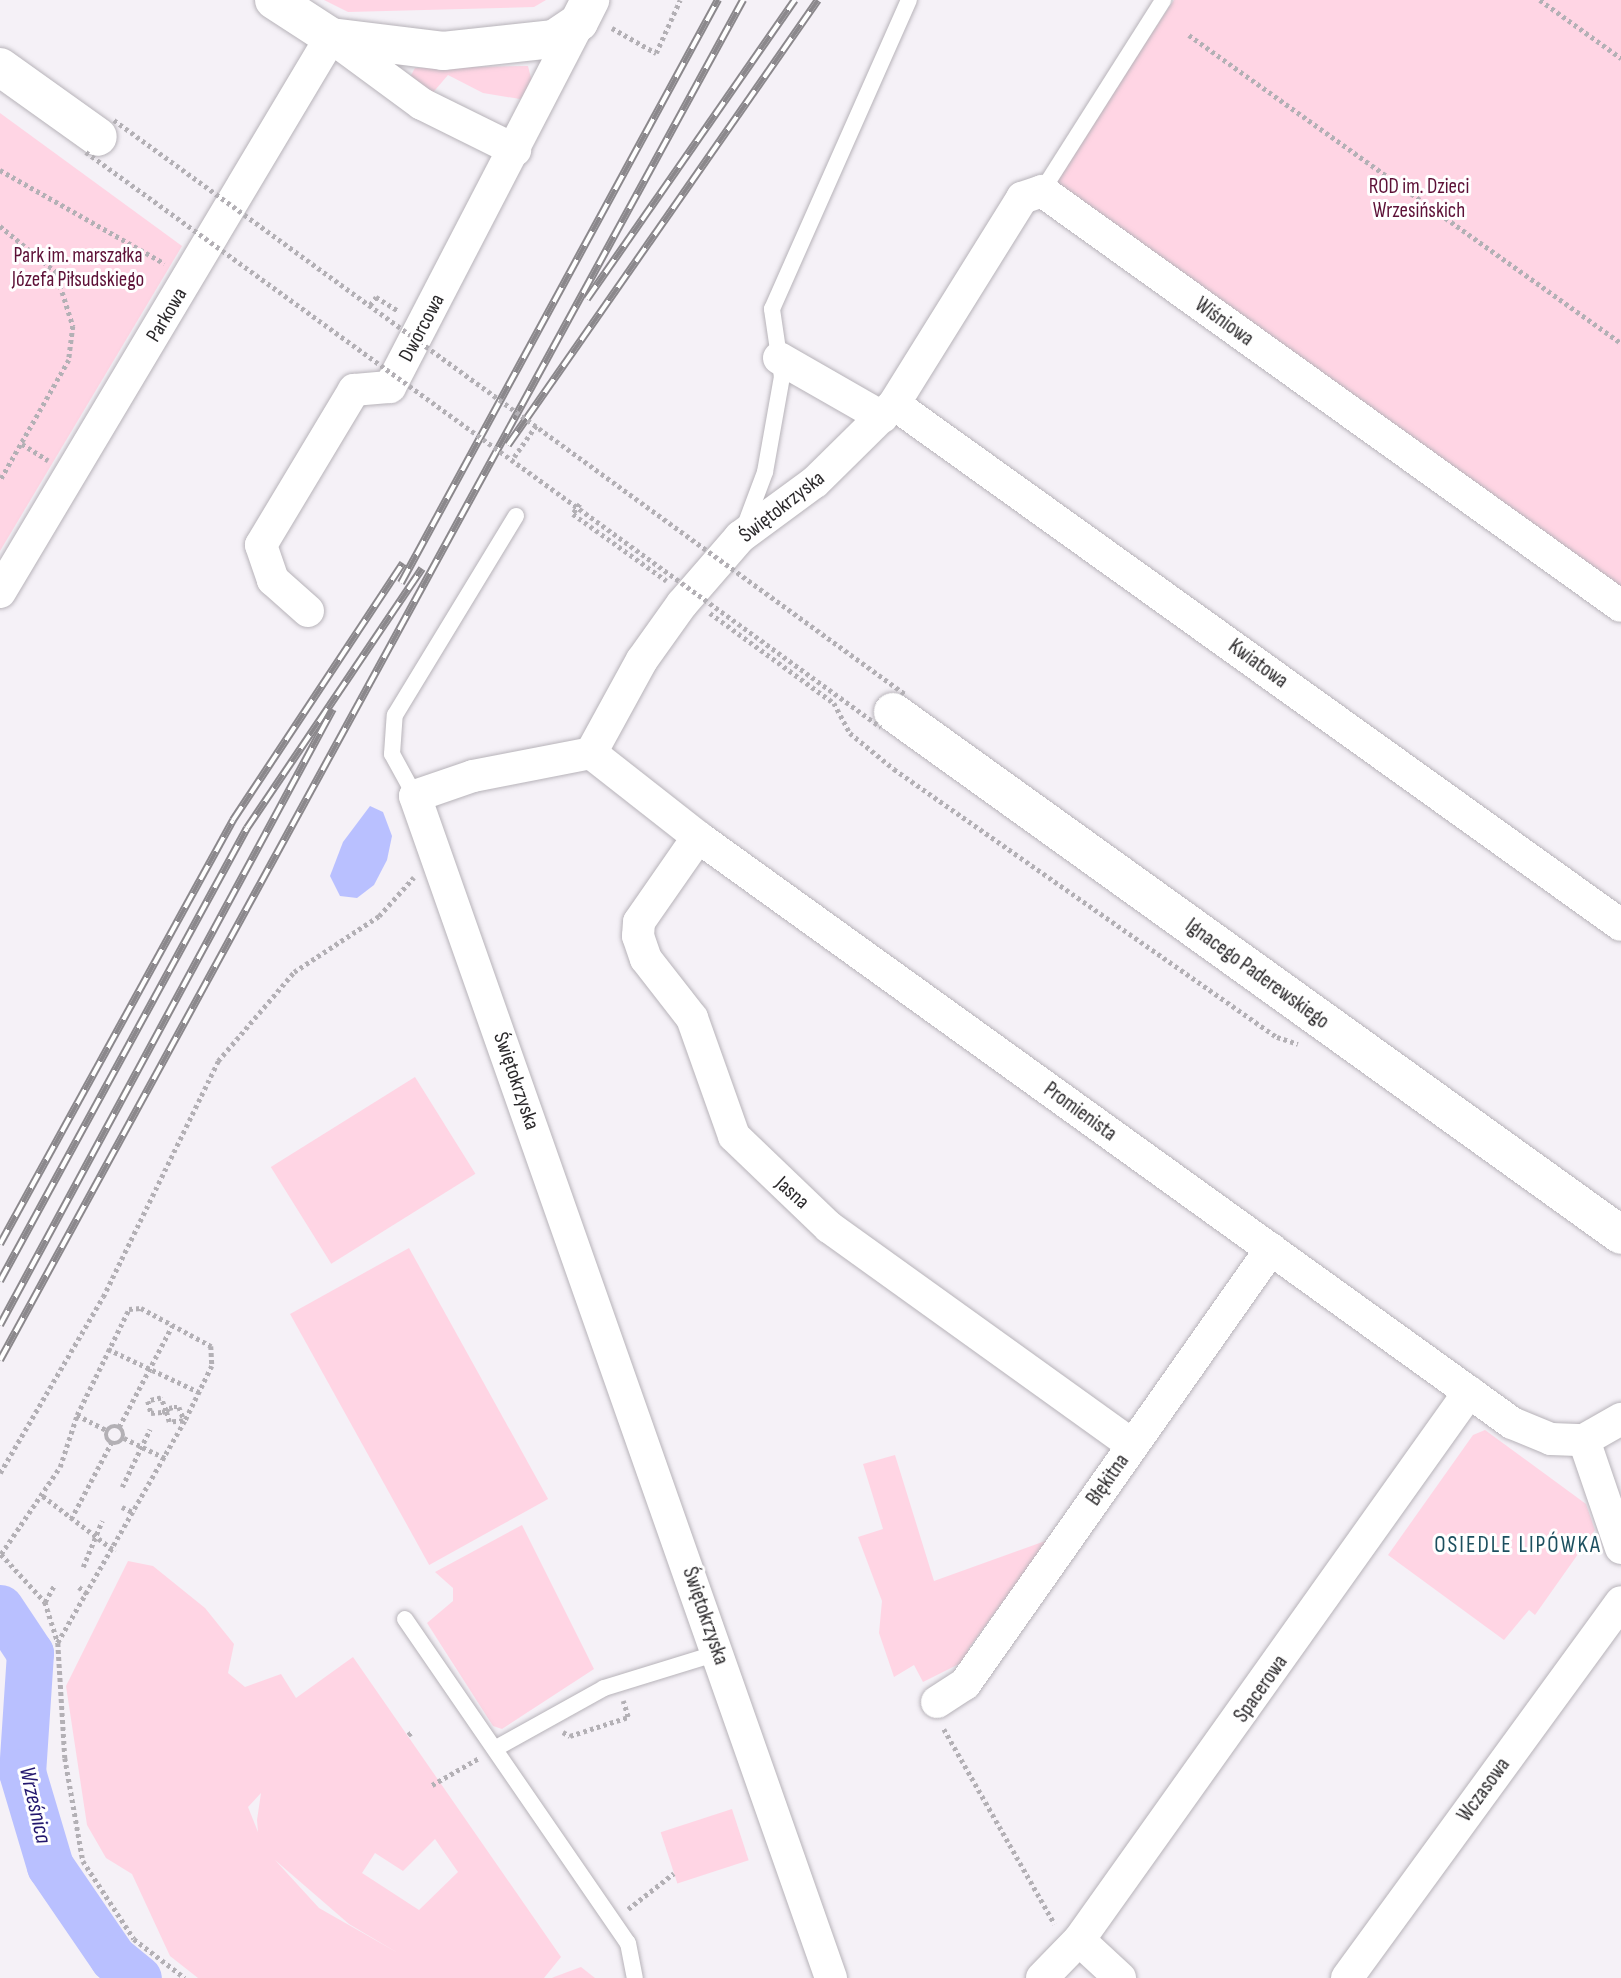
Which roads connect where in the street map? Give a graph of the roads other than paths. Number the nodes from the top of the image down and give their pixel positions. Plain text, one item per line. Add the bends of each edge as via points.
1 (274, 0) edge
2 (909, 0) edge
3 (1163, 0) edge
4 (594, 17) edge
5 (331, 37) junction
6 (0, 67) edge
7 (99, 136) road end
8 (515, 150) junction
9 (1042, 191) junction
10 (779, 358) junction
11 (888, 411) junction
12 (516, 516) dead end
13 (740, 537) junction
14 (0, 592) edge
15 (1621, 606) edge
16 (308, 611) dead end
17 (893, 711) road end
18 (591, 753) junction
19 (415, 796) junction
20 (698, 837) junction
21 (1621, 925) edge
22 (1621, 1235) edge
23 (1271, 1249) junction
24 (1469, 1392) junction
25 (1621, 1419) edge
26 (1584, 1440) junction
27 (1132, 1445) junction
28 (1621, 1548) edge
29 (1621, 1602) edge
30 (405, 1619) dead end
31 (718, 1653) junction
32 (937, 1702) road end
33 (498, 1747) junction
34 (1079, 1940) junction
35 (635, 1978) edge
36 (831, 1978) edge
37 (1042, 1978) edge
38 (1120, 1978) edge
39 (1348, 1978) edge

1 - 5 street
2 - 10 lane via 772,309
3 - 9 lane
4 - 5 street via 554,38 508,47 409,50
4 - 8 street, Dworcowa
5 - 8 street via 422,104
5 - 14 street, Parkowa
6 - 7 street
8 - 16 street, Dworcowa via 390,387 354,390 261,545 273,580
9 - 11 street via 1022,198
9 - 15 street, Wiśniowa
10 - 11 street, Kwiatowa
10 - 13 lane via 782,377 765,472
11 - 13 street, Świętokrzyska via 815,482
11 - 21 street, Kwiatowa
12 - 19 lane via 395,715 391,754
13 - 18 street, Świętokrzyska via 642,660
17 - 22 street, Ignacego Paderewskiego
18 - 19 street via 473,776
18 - 20 street, Promienista
19 - 31 street, Świętokrzyska
20 - 23 street, Promienista
20 - 27 street, Jasna via 639,922 638,936 646,960 692,1018 734,1136 829,1227
23 - 24 street, Promienista
23 - 27 street, Błękitna
24 - 26 street, Promienista via 1512,1423 1551,1439
24 - 34 street, Spacerowa
25 - 26 street
26 - 28 street
27 - 32 street, Błękitna via 965,1684
29 - 39 street, Wczasowa
30 - 33 lane
31 - 33 lane via 604,1688
31 - 36 street, Świętokrzyska
33 - 35 lane via 628,1942
34 - 37 street, Spacerowa
34 - 38 street

